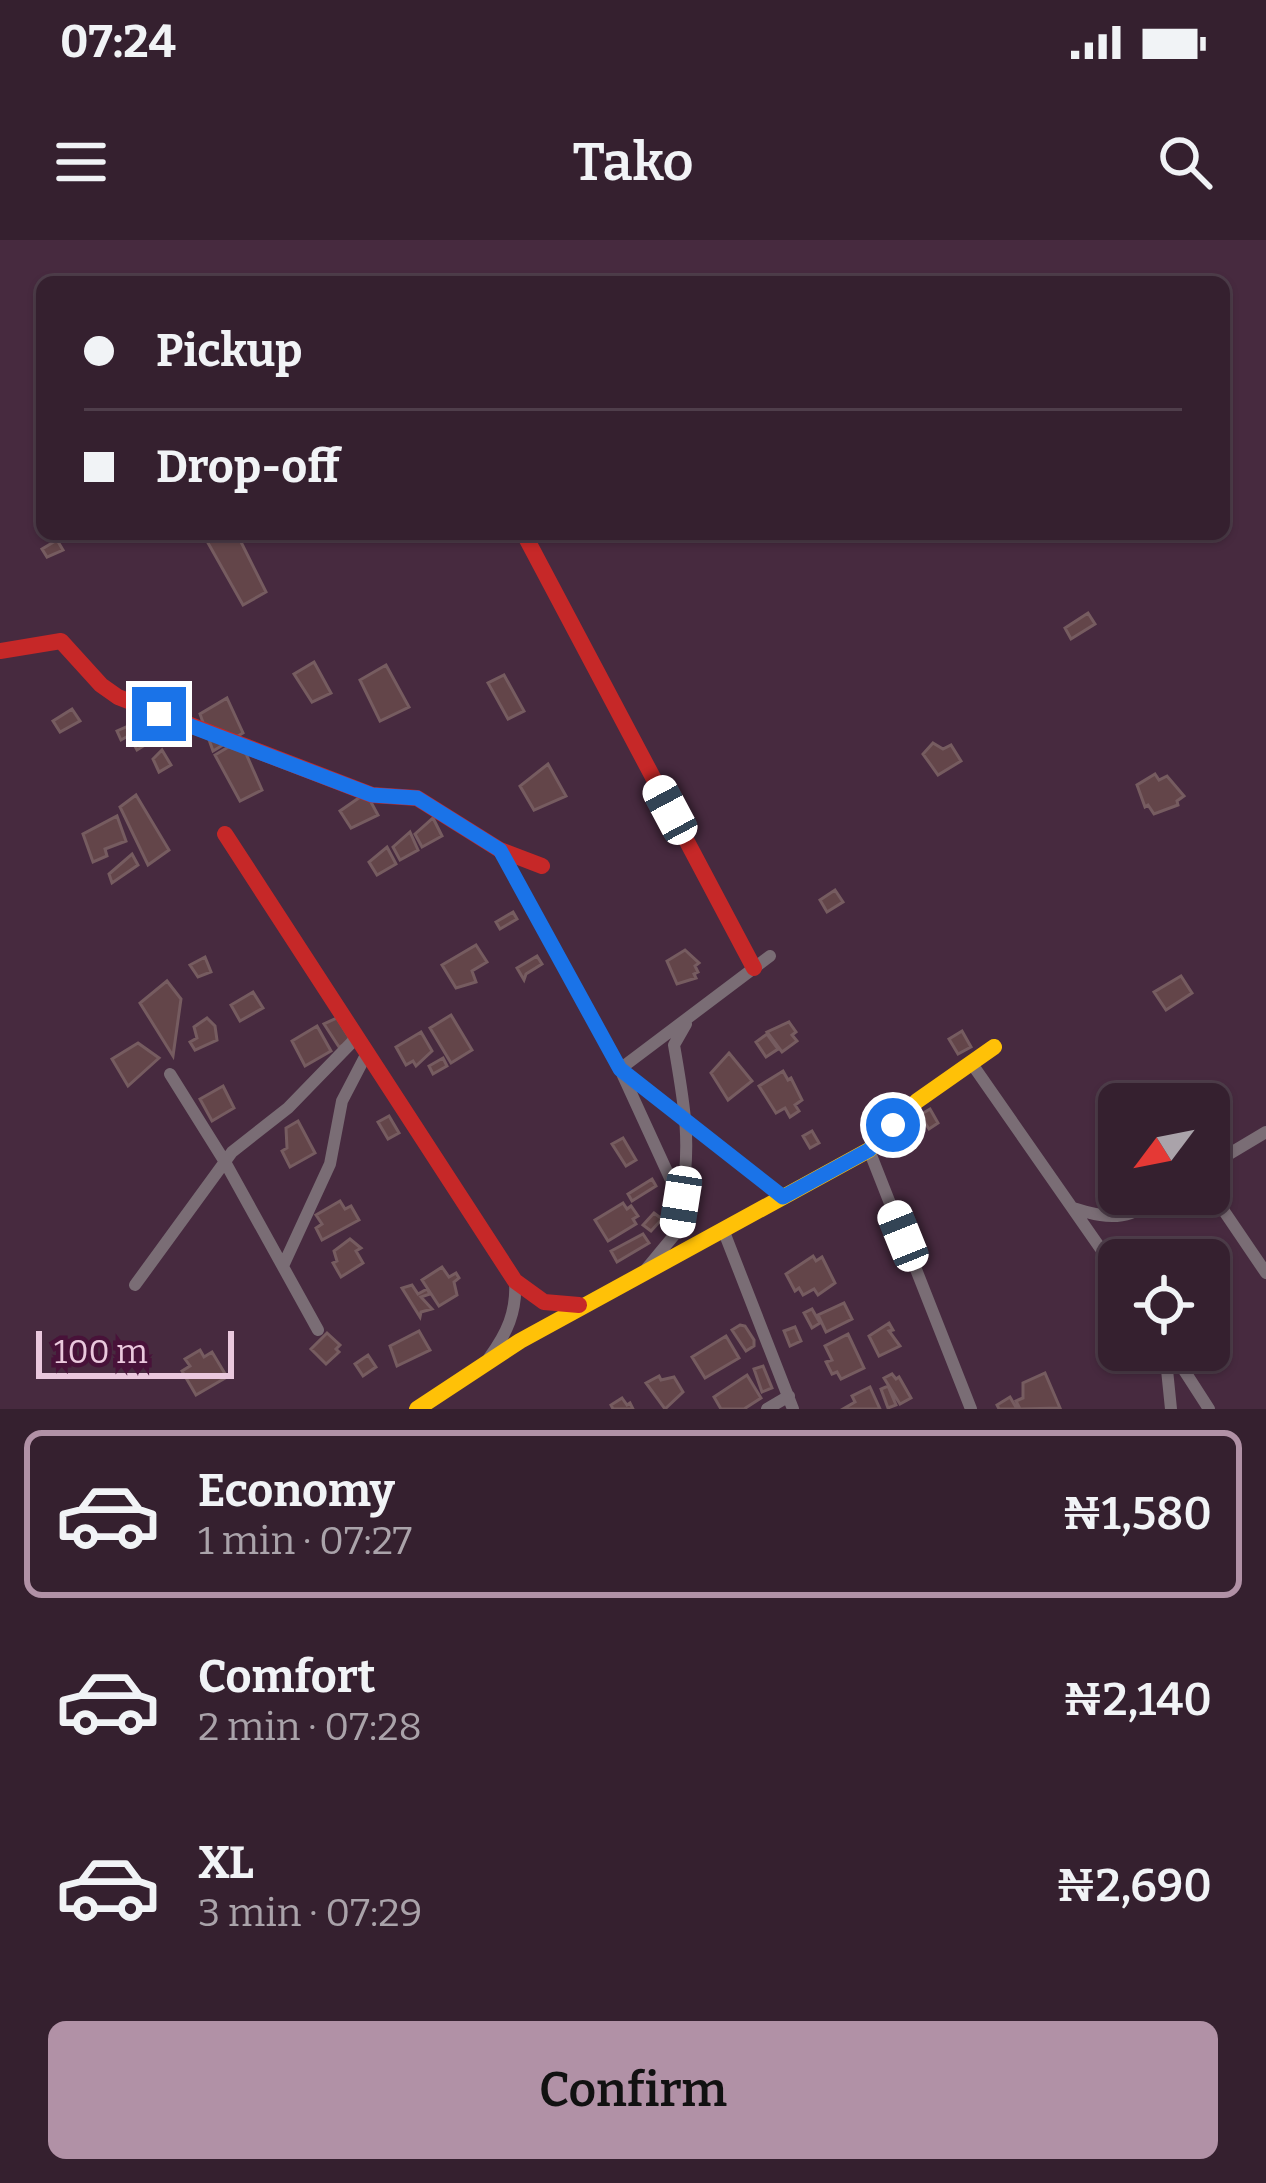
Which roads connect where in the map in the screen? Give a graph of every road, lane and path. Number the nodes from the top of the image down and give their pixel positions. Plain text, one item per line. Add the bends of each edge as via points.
1 (527, 540) edge
2 (0, 651) edge
3 (225, 834) dead end
4 (500, 850) junction
5 (542, 866) dead end
6 (770, 956) dead end
7 (754, 968) junction
8 (689, 1017) junction
9 (362, 1045) junction
10 (994, 1047) dead end
11 (972, 1064) junction
12 (620, 1069) junction
13 (170, 1074) dead end
14 (688, 1122) junction
15 (1266, 1132) edge
16 (869, 1150) junction
17 (1230, 1153) edge
18 (225, 1162) junction
19 (783, 1197) junction
20 (681, 1202) junction
21 (1072, 1208) junction
22 (1134, 1215) edge
23 (1227, 1215) edge
24 (724, 1232) junction
25 (1098, 1245) edge
26 (283, 1266) junction
27 (1266, 1273) edge
28 (639, 1276) junction
29 (515, 1281) junction
30 (135, 1285) dead end
31 (594, 1301) junction
32 (318, 1330) dead end
33 (485, 1364) junction
34 (1169, 1371) edge
35 (1183, 1371) edge
36 (791, 1403) edge
37 (417, 1409) edge
38 (767, 1409) edge
39 (971, 1409) edge
40 (1171, 1409) edge
41 (1209, 1409) edge

1 - 7 street
2 - 4 street via 61,640 118,698 372,795 417,798
3 - 9 street
4 - 5 street
4 - 12 street
6 - 7 street
7 - 8 street
8 - 12 street
8 - 14 street via 674,1045
9 - 18 street
9 - 26 street via 330,1164
9 - 29 street
10 - 11 street
11 - 16 street via 917,1101
11 - 21 street
12 - 14 street
12 - 20 street
13 - 18 street
14 - 19 street
14 - 20 street
15 - 17 street
16 - 19 street
16 - 39 street
18 - 26 street
18 - 30 street
19 - 24 street
20 - 28 street via 676,1233
21 - 22 street
21 - 25 street
23 - 27 street
24 - 28 street
24 - 36 street
26 - 32 street
28 - 31 street
29 - 31 street via 562,1308
29 - 33 street via 517,1307
31 - 33 street
33 - 37 street
34 - 40 street
35 - 41 street
36 - 38 street

